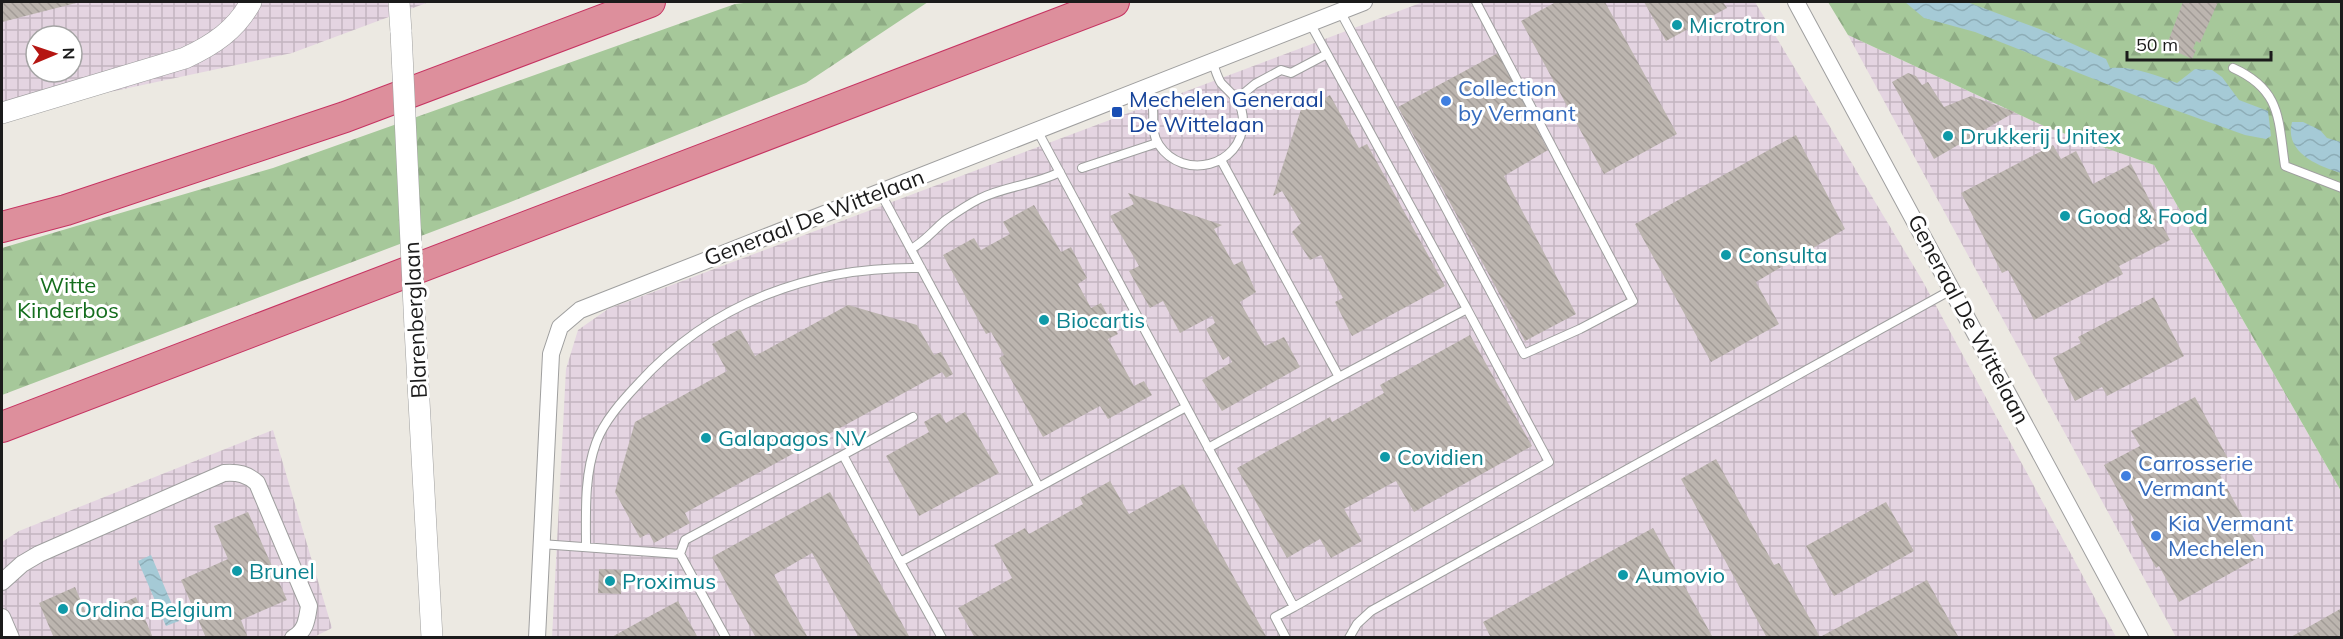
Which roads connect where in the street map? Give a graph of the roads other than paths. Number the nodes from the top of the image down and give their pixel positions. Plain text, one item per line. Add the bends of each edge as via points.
1 (251, 2) edge
2 (399, 2) edge
3 (650, 2) edge
4 (1114, 2) edge
5 (1364, 2) edge
6 (1476, 2) edge
7 (1796, 2) edge
8 (1340, 11) junction
9 (1310, 23) junction
10 (1327, 54) junction
11 (1212, 61) junction
12 (2233, 68) dead end
13 (1145, 88) junction
14 (1237, 99) junction
15 (2, 113) edge
16 (1037, 130) junction
17 (1157, 143) junction
18 (1221, 160) junction
19 (1082, 168) dead end
20 (1060, 172) junction
21 (2342, 188) edge
22 (880, 192) junction
23 (2, 227) edge
24 (911, 249) junction
25 (921, 268) junction
26 (1953, 289) junction
27 (1467, 309) junction
28 (1339, 377) junction
29 (1186, 407) junction
30 (913, 417) dead end
31 (2, 427) edge
32 (1208, 448) junction
33 (843, 455) junction
34 (1039, 487) junction
35 (541, 544) junction
36 (586, 547) junction
37 (680, 554) junction
38 (900, 562) junction
39 (2, 582) edge
40 (1294, 607) junction
41 (2, 617) edge
42 (10, 638) edge
43 (293, 638) edge
44 (432, 638) edge
45 (537, 638) edge
46 (726, 638) edge
47 (942, 638) edge
48 (1286, 638) edge
49 (1349, 638) edge
50 (2140, 638) edge

1 - 15 street via 230,31 211,46 175,61
2 - 44 street, Blarenberglaan, bridge
3 - 23 highway via 345,117 66,210
4 - 31 highway
5 - 8 street, Generaal De Wittelaan
6 - 8 lane via 1633,301 1524,354
7 - 26 street, Generaal De Wittelaan
8 - 9 street, Generaal De Wittelaan
9 - 10 lane
9 - 11 street, Generaal De Wittelaan
10 - 14 lane via 1291,73 1281,70
10 - 27 lane
11 - 13 street, Generaal De Wittelaan
11 - 14 lane via 1221,82
12 - 21 lane via 2252,78 2271,97 2285,166
13 - 16 street, Generaal De Wittelaan
13 - 17 lane via 1154,108 1152,120
14 - 18 lane via 1243,121 1241,133 1237,144
16 - 20 lane
16 - 22 street, Generaal De Wittelaan
17 - 18 lane via 1185,165
17 - 19 lane
18 - 28 lane
20 - 24 lane via 979,199
20 - 29 lane
22 - 24 lane
22 - 35 street, Generaal De Wittelaan via 580,310 560,327 550,354
24 - 25 lane
25 - 34 lane
25 - 36 lane via 860,270 780,289 715,320 669,353 629,394 597,441 589,468
26 - 49 lane via 1371,611
26 - 50 street, Generaal De Wittelaan
27 - 28 lane
27 - 40 lane via 1549,462
28 - 32 lane
29 - 32 lane
29 - 34 lane
30 - 33 lane
32 - 40 lane
33 - 37 lane via 685,540
33 - 38 lane
34 - 38 lane
35 - 36 lane
35 - 45 street, Generaal De Wittelaan
36 - 37 lane
37 - 46 lane
38 - 47 lane
39 - 43 street via 39,554 224,473 236,472 257,483 309,606 307,623
40 - 48 lane via 1275,617
41 - 42 street

